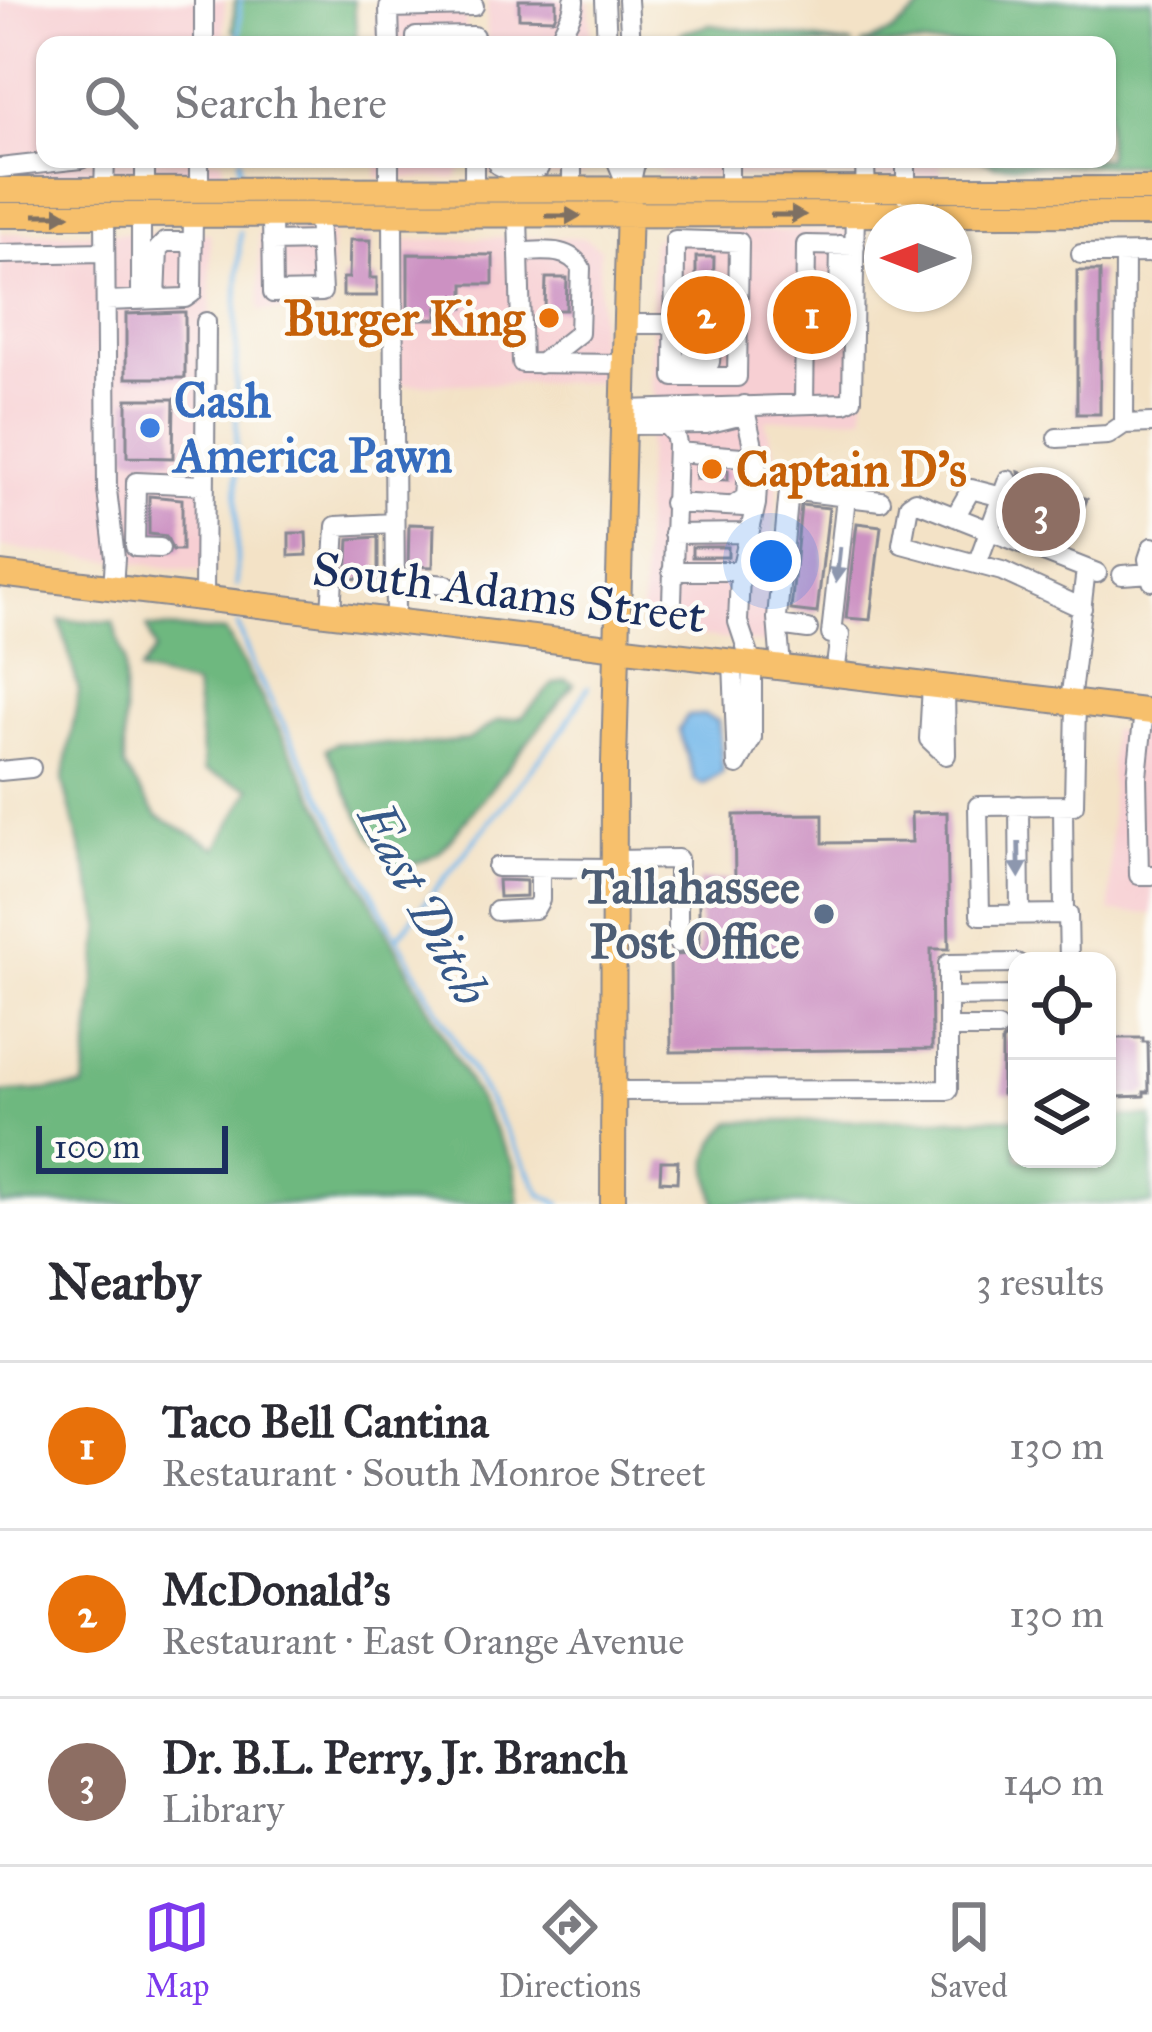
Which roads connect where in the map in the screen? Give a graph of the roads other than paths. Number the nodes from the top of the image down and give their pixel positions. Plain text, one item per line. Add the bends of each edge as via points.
1 (204, 0) edge
2 (574, 0) edge
3 (605, 0) edge
4 (628, 0) edge
5 (474, 3) edge
6 (204, 36) edge
7 (389, 36) edge
8 (474, 36) edge
9 (560, 36) edge
10 (607, 36) edge
11 (630, 36) edge
12 (36, 164) edge
13 (0, 168) edge
14 (105, 168) edge
15 (144, 168) edge
16 (198, 168) edge
17 (388, 168) edge
18 (474, 168) edge
19 (504, 168) edge
20 (572, 168) edge
21 (620, 168) edge
22 (634, 168) edge
23 (729, 168) edge
24 (864, 168) edge
25 (906, 168) edge
26 (535, 172) edge
27 (1152, 189) edge
28 (0, 190) edge
29 (474, 190) junction
30 (572, 190) junction
31 (629, 190) junction
32 (729, 190) junction
33 (861, 202) junction
34 (906, 202) junction
35 (105, 203) junction
36 (383, 207) junction
37 (142, 213) junction
38 (1152, 214) edge
39 (0, 215) edge
40 (272, 216) junction
41 (518, 216) junction
42 (629, 216) junction
43 (194, 220) junction
44 (319, 228) junction
45 (724, 235) junction
46 (272, 242) junction
47 (847, 246) junction
48 (105, 252) junction
49 (519, 252) junction
50 (1152, 253) edge
51 (0, 254) edge
52 (1081, 254) dead end
53 (1125, 254) junction
54 (148, 300) junction
55 (106, 301) junction
56 (805, 308) junction
57 (206, 322) dead end
58 (628, 324) junction
59 (674, 324) junction
60 (540, 364) junction
61 (627, 364) junction
62 (679, 370) junction
63 (804, 404) junction
64 (746, 410) junction
65 (625, 417) junction
66 (1152, 423) edge
67 (664, 424) junction
68 (1124, 424) junction
69 (1057, 438) dead end
70 (676, 452) junction
71 (204, 485) junction
72 (846, 497) junction
73 (881, 501) dead end
74 (673, 503) junction
75 (733, 506) junction
76 (755, 508) junction
77 (110, 511) junction
78 (136, 512) junction
79 (956, 517) junction
80 (394, 523) junction
81 (990, 531) junction
82 (749, 533) junction
83 (673, 534) junction
84 (1152, 547) edge
85 (160, 548) dead end
86 (977, 564) junction
87 (672, 571) junction
88 (741, 572) junction
89 (0, 574) edge
90 (1121, 575) dead end
91 (1151, 575) edge
92 (395, 580) junction
93 (446, 585) dead end
94 (113, 588) junction
95 (204, 598) junction
96 (672, 602) dead end
97 (1082, 608) junction
98 (331, 614) junction
99 (395, 621) junction
100 (778, 625) junction
101 (808, 629) dead end
102 (616, 648) junction
103 (743, 663) junction
104 (781, 667) junction
105 (836, 674) junction
106 (939, 686) junction
107 (1073, 702) junction
108 (1148, 711) edge
109 (31, 769) dead end
110 (0, 772) edge
111 (1144, 776) edge
112 (1019, 805) junction
113 (1063, 805) junction
114 (613, 864) junction
115 (497, 868) dead end
116 (540, 868) junction
117 (1152, 875) edge
118 (497, 911) dead end
119 (1020, 914) junction
120 (1066, 914) junction
121 (678, 943) dead end
122 (1068, 952) edge
123 (1008, 963) edge
124 (1008, 996) edge
125 (948, 997) junction
126 (948, 1028) junction
127 (998, 1028) dead end
128 (613, 1090) junction
129 (613, 1204) edge

1 - 6 street
2 - 9 street
3 - 10 street
4 - 11 street
5 - 7 street via 389,8
5 - 8 street
12 - 13 street
14 - 35 street
15 - 37 street
16 - 43 street
17 - 36 street
18 - 29 street
19 - 26 street
20 - 30 street
21 - 31 street
22 - 31 street
23 - 32 street
24 - 33 street
25 - 34 street
26 - 29 main road
26 - 30 main road
27 - 34 main road
28 - 35 main road
29 - 36 main road
30 - 31 main road
31 - 32 main road
31 - 42 main road
32 - 33 main road
33 - 34 main road
45 -> 33 main road
33 - 47 street
34 - 38 main road
35 - 37 main road
39 -> 35 main road
35 - 48 street
36 - 41 main road
36 - 43 main road
36 - 44 main road
36 - 80 street
37 - 43 main road
37 - 43 street
37 - 54 street
40 - 43 main road
40 - 44 main road
40 - 46 street
41 -> 42 main road
41 - 49 street
42 - 45 main road
42 - 58 main road
43 - 54 street via 158,248
43 - 54 street via 192,292
44 - 46 street
44 - 46 street via 322,292 273,293
45 - 59 street via 675,240
45 - 62 street via 728,307 713,327 710,362
45 - 62 street via 737,377
47 - 56 street via 839,305
47 - 56 street via 806,245
47 - 63 street via 852,399
48 - 51 street
48 - 55 street
49 - 60 street via 522,363
49 - 60 street via 562,253 581,268 579,333
50 - 53 street
52 - 53 street
53 - 68 street
54 - 55 street
55 - 77 street
56 - 63 street
57 - 71 street
58 - 59 street
58 - 61 main road
59 - 62 street
60 - 61 street
61 - 65 main road
63 - 64 street
64 - 65 street
64 - 67 street via 706,424
64 - 76 street via 758,454
65 - 67 street
65 - 102 main road
66 - 68 street
67 - 70 street
68 - 69 street via 1108,435
70 - 74 street
70 - 75 street via 742,457 746,497
71 - 78 street via 136,482
71 - 95 street
72 - 73 street
72 - 100 street via 789,490
72 -> 105 street via 831,634 840,635
74 - 75 street
74 - 83 street
75 - 76 street
76 - 82 street
77 - 78 street
77 - 94 street
78 - 85 street via 135,548
79 - 81 street
79 - 81 street via 971,489 1005,488
79 - 86 street via 915,501 902,544
80 - 92 street
80 - 98 street via 336,526
81 - 86 street
81 - 97 street via 1092,571
82 - 83 street
82 - 88 street
83 - 87 street
84 - 91 street
86 - 97 street
87 - 88 street
87 - 96 street
88 - 103 street
89 - 94 main road, South Adams Street
90 - 91 street
92 - 93 street
92 - 99 street
94 - 95 main road, South Adams Street
95 - 98 main road, South Adams Street
97 - 107 street
98 - 99 main road, South Adams Street
99 - 102 main road, South Adams Street
100 - 101 street
100 - 104 street
102 - 103 main road, South Adams Street
102 - 114 main road
103 - 103 street via 737,765 752,738
103 - 104 main road, South Adams Street
104 - 105 main road, South Adams Street
105 - 106 main road, South Adams Street
106 - 106 street via 946,755 929,739
106 - 107 main road, South Adams Street
107 - 108 main road, South Adams Street
107 - 113 street via 1074,805
108 - 111 street
109 - 110 street
111 - 117 street via 1139,874
112 - 113 street
112 -> 119 street
112 - 119 street via 978,806 980,915
113 - 120 street
114 - 116 street
114 - 121 street via 678,859
114 - 128 main road
115 - 116 street
116 - 118 street via 535,909
119 - 120 street
120 - 122 street
123 - 125 street via 948,964
124 - 125 street
125 - 126 street
126 - 127 street
126 - 128 street via 947,1090
128 - 129 main road

